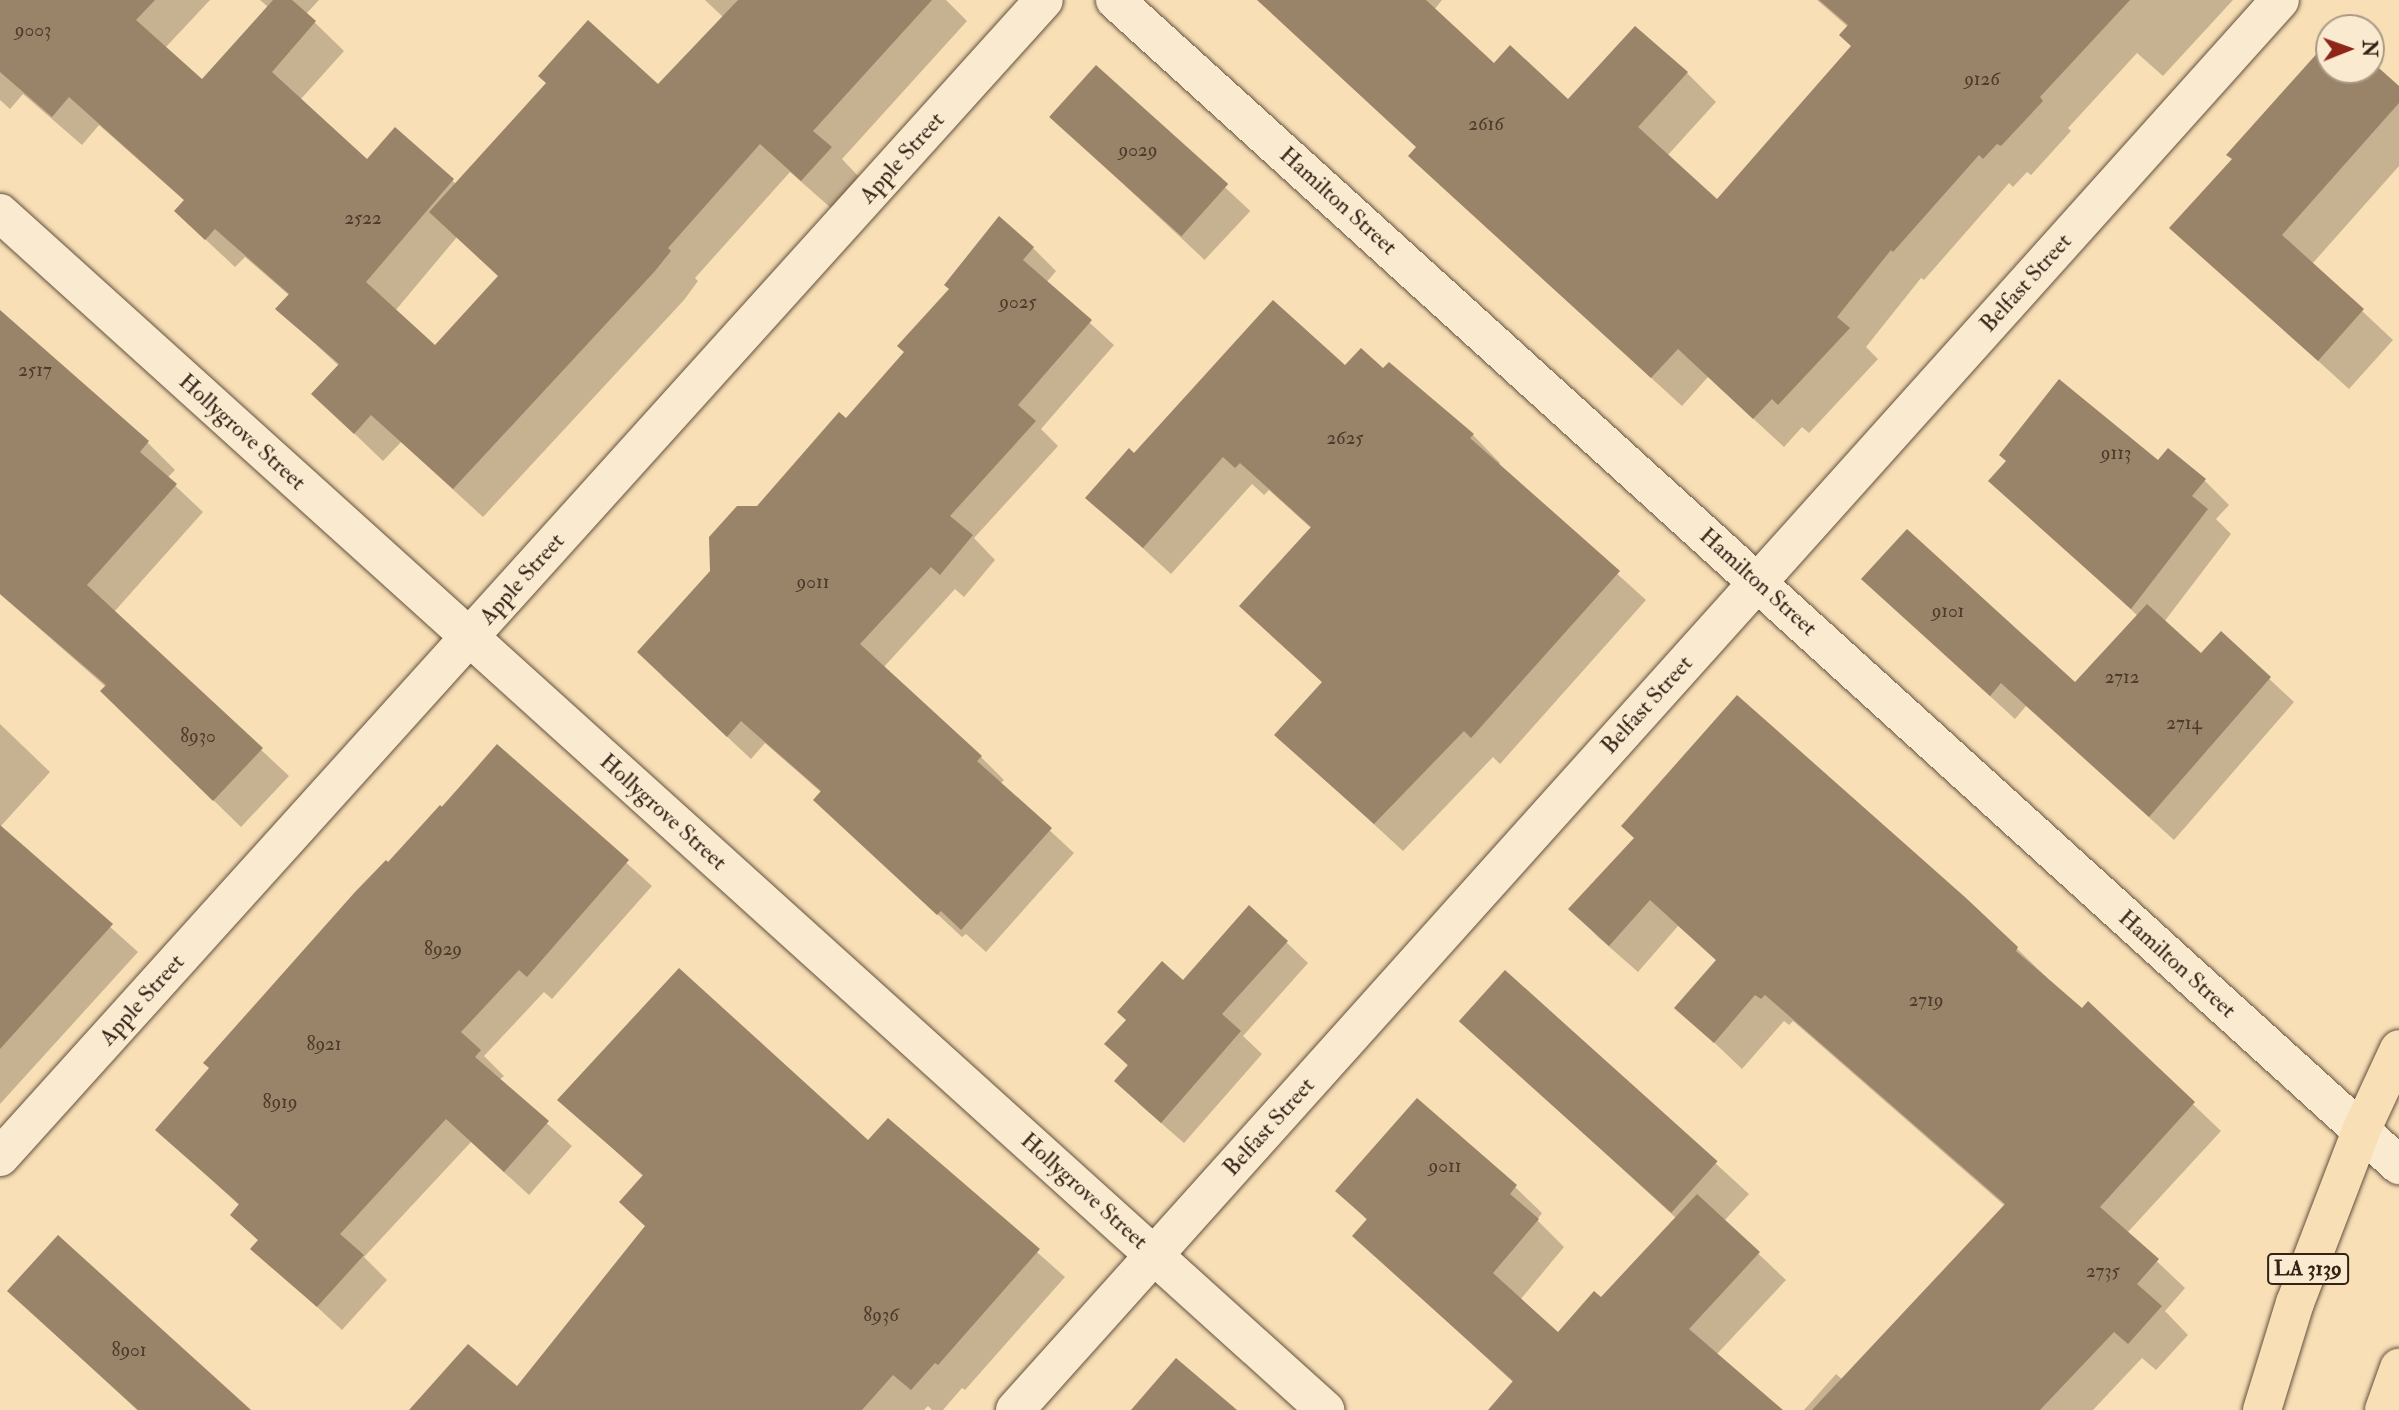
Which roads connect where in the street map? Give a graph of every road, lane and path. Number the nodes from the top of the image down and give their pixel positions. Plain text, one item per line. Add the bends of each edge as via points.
1 (1044, 0) edge
2 (1115, 0) edge
3 (2280, 0) edge
4 (0, 213) edge
5 (1758, 581) junction
6 (469, 637) junction
7 (2399, 1049) edge
8 (2361, 1131) junction
9 (0, 1157) edge
10 (2399, 1165) edge
11 (1154, 1255) junction
12 (2399, 1368) edge
13 (1015, 1410) edge
14 (1325, 1410) edge
15 (2262, 1410) edge
16 (2384, 1410) edge

1 - 6 street, Apple Street
2 - 5 street, Hamilton Street
3 - 5 street, Belfast Street
4 - 6 street, Hollygrove Street
5 - 8 street, Hamilton Street
5 - 11 street, Belfast Street
6 - 9 street, Apple Street
6 - 11 street, Hollygrove Street
7 - 8 main road, LA 3139
8 - 10 street, Hamilton Street
8 - 15 main road, LA 3139 via 2295,1303
11 - 13 street, Belfast Street
11 - 14 street, Hollygrove Street
12 - 16 main road

